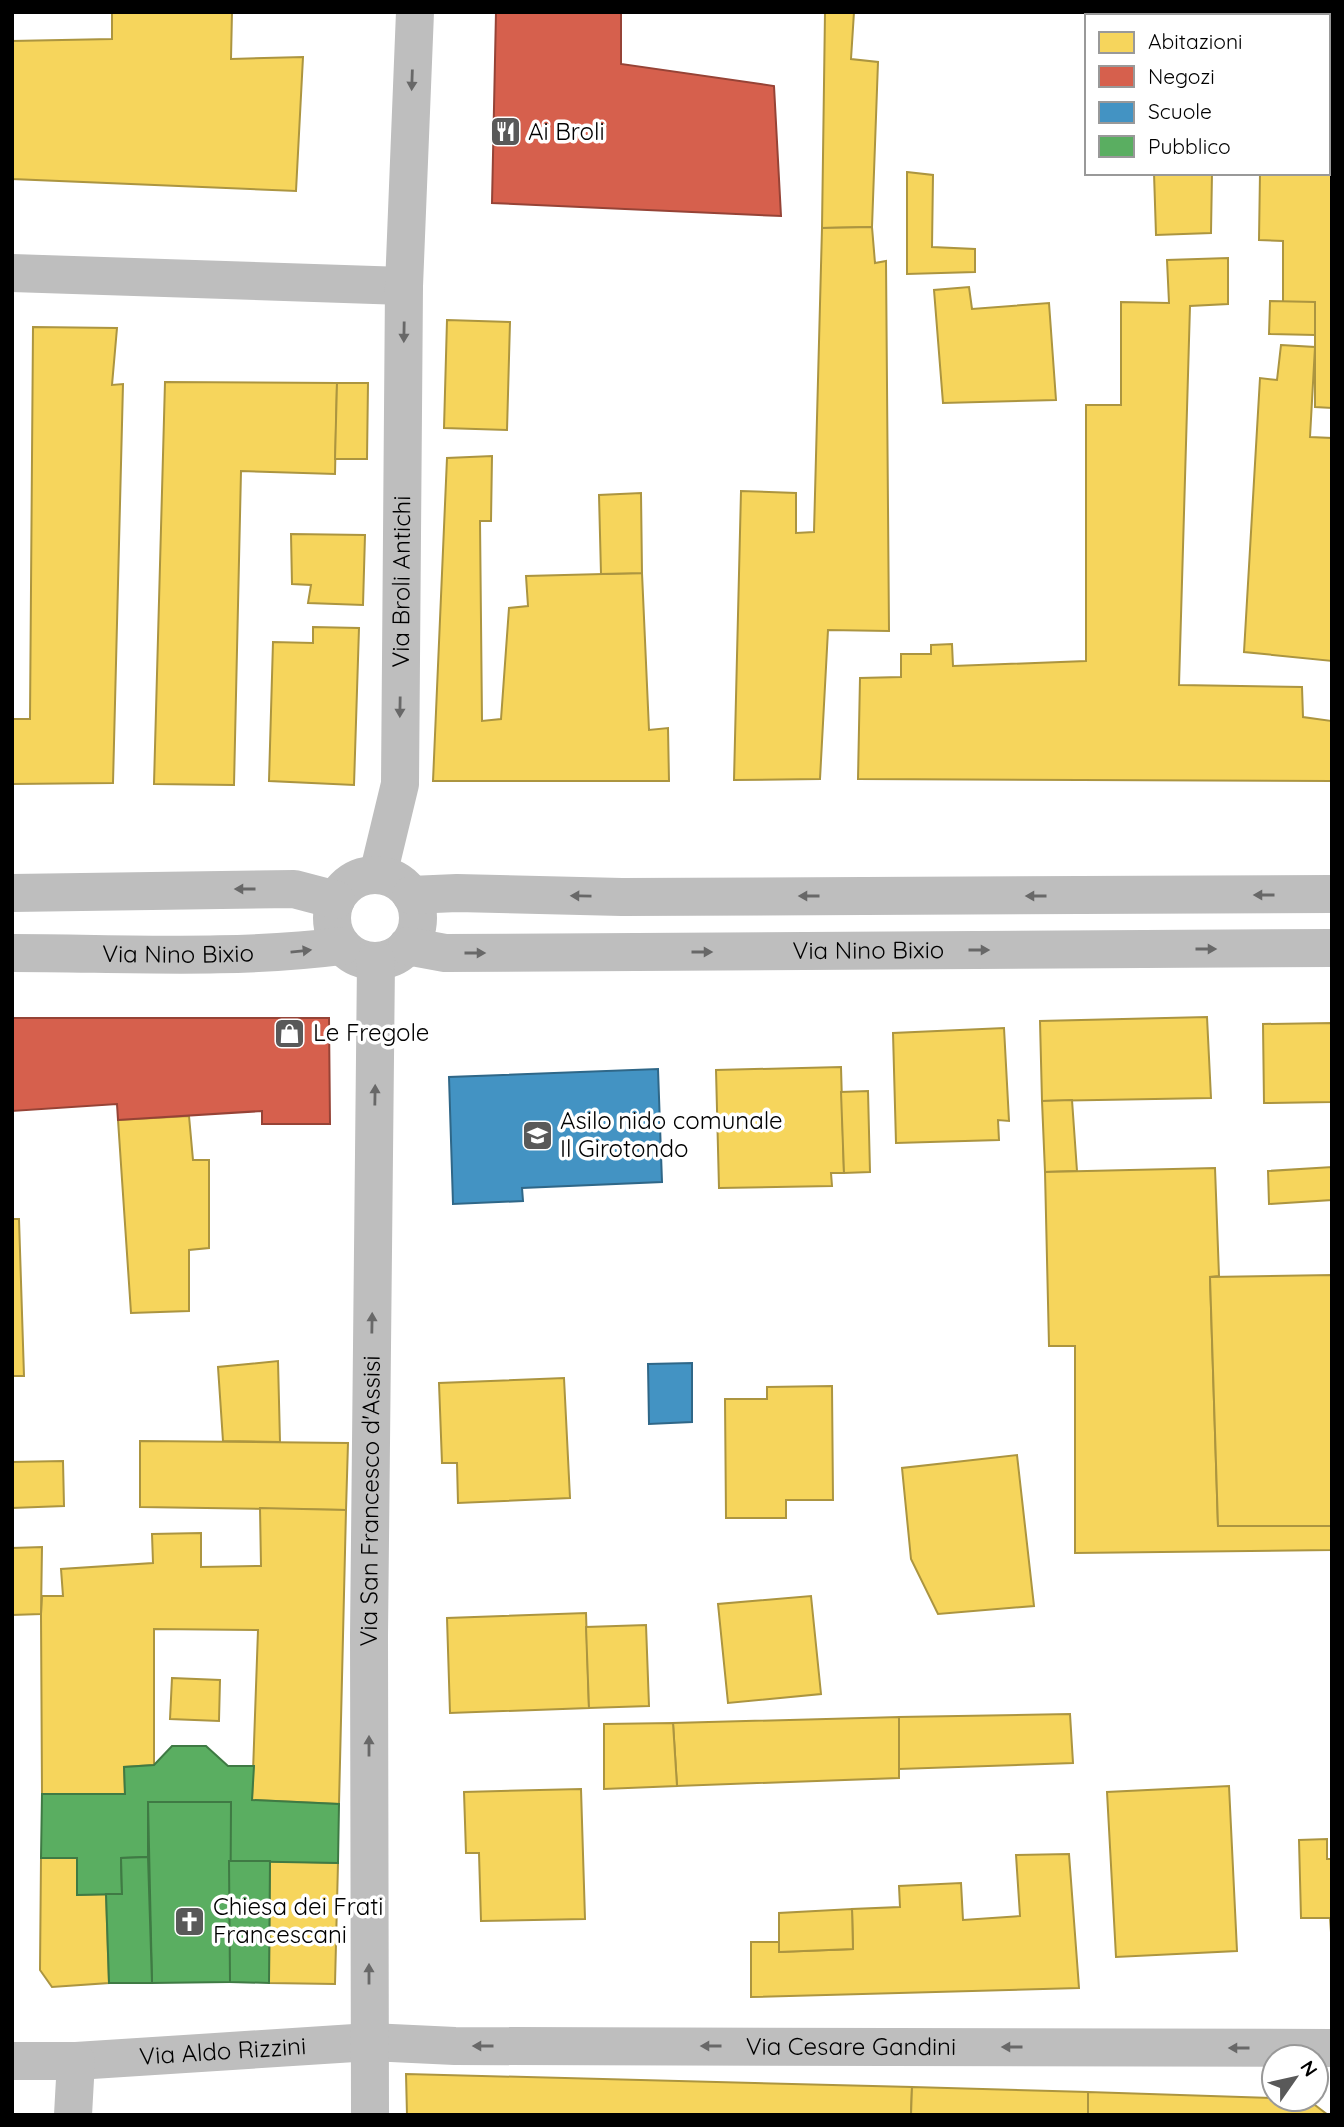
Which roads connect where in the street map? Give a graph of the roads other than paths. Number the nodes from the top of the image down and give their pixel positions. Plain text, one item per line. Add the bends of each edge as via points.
1 (415, 12) edge
2 (12, 274) edge
3 (404, 286) junction
4 (379, 875) junction
5 (12, 892) edge
6 (1332, 894) edge
7 (411, 895) junction
8 (336, 900) junction
9 (1332, 948) edge
10 (375, 951) junction
11 (12, 953) edge
12 (370, 2042) junction
13 (1332, 2048) edge
14 (12, 2061) edge
15 (76, 2061) junction
16 (73, 2115) edge
17 (370, 2115) edge

1 -> 3 street, Via Broli Antichi
2 - 3 street
3 -> 4 street, Via Broli Antichi via 400,784
4 - 7 street via 392,878
4 - 8 street via 354,881
8 -> 5 street via 294,889
6 -> 7 street
7 - 10 street via 418,921 414,935
8 - 10 street via 333,923
10 -> 9 street, Via Nino Bixio
11 -> 10 street, Via Nino Bixio
12 -> 10 street, Via San Francesco d'Assisi
13 -> 12 street, Via Cesare Gandini
12 - 15 street, Via Aldo Rizzini
12 - 17 street, Via San Francesco d'Assisi
14 - 15 street, Via Aldo Rizzini
15 - 16 street

